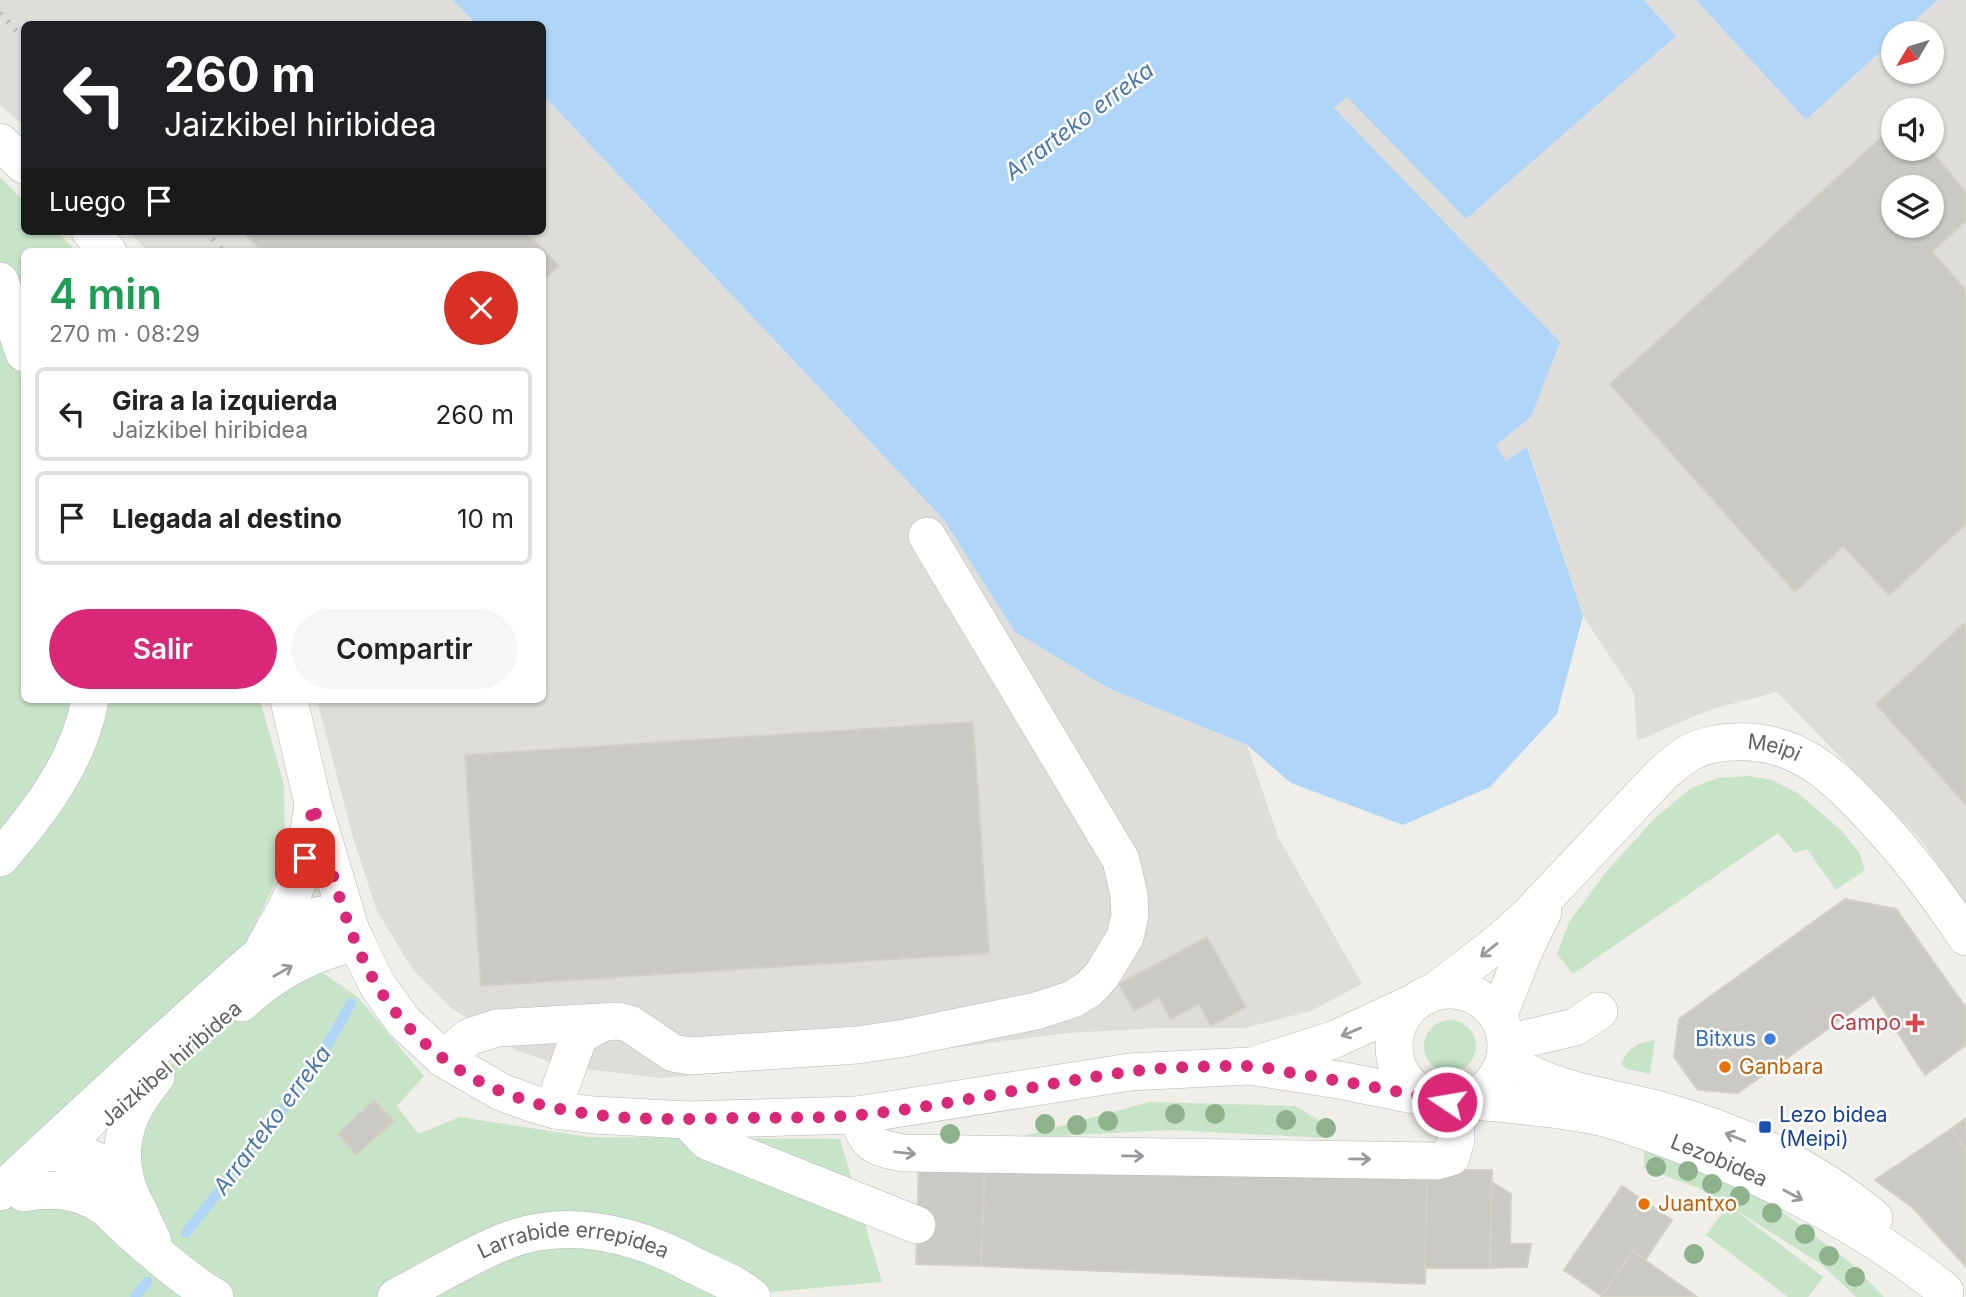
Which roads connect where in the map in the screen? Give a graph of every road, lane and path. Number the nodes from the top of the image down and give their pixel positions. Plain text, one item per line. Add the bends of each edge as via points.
1 (0, 142) edge
2 (21, 162) edge
3 (0, 281) edge
4 (21, 344) edge
5 (927, 536) dead end
6 (89, 703) edge
7 (290, 703) edge
8 (313, 804) junction
9 (0, 858) edge
10 (1557, 887) junction
11 (353, 937) junction
12 (1966, 937) edge
13 (259, 955) junction
14 (1423, 998) junction
15 (603, 1022) junction
16 (1503, 1040) junction
17 (444, 1059) junction
18 (1249, 1066) junction
19 (143, 1074) junction
20 (1580, 1091) junction
21 (1450, 1106) junction
22 (555, 1110) junction
23 (857, 1115) junction
24 (687, 1120) junction
25 (53, 1155) junction
26 (8, 1197) edge
27 (120, 1204) junction
28 (917, 1225) dead end
29 (1947, 1294) edge
30 (753, 1296) edge
31 (215, 1297) edge
32 (396, 1297) edge

1 - 2 street
3 - 4 street
5 - 15 street via 1121,860 1130,915 1114,958 1089,989 1062,1004 857,1045 690,1056 673,1053 630,1024
6 - 9 street via 74,754 29,824
7 - 8 street, Jaizkibel hiribidea
8 - 11 street
8 - 13 street, Jaizkibel hiribidea via 296,884
10 - 12 street, Meipi via 1664,773 1689,753 1720,742 1753,741 1786,749 1845,787 1929,882
10 -> 14 street, Meipi via 1497,943
10 - 16 street, Meipi via 1524,951
11 - 13 street, Jaizkibel hiribidea via 344,922 323,915
11 - 17 street via 378,986 404,1022
19 -> 11 street, Jaizkibel hiribidea via 263,983
13 - 19 street, Jaizkibel hiribidea
14 - 16 street via 1452,989 1470,993 1486,1002
14 -> 18 street via 1333,1040
14 - 21 street via 1401,1018 1395,1055 1412,1088
15 - 17 street via 497,1028 469,1037
15 - 22 street via 579,1036
16 - 20 street, Lezobidea via 1529,1074
16 - 20 street via 1587,1019 1567,1047 1566,1065
16 - 21 street via 1491,1085
17 - 22 street via 501,1092
18 - 21 street, Lezobidea via 1339,1080
18 - 23 street via 1130,1072
19 - 25 street
19 - 27 street via 141,1094 124,1136 125,1180
29 -> 20 street, Lezobidea via 1888,1229 1787,1160 1701,1123
23 -> 21 street via 865,1137 880,1149 904,1153 1437,1161 1451,1157 1456,1140
21 -> 29 street, Lezobidea via 1604,1119 1669,1140 1793,1195 1877,1242
22 - 24 street
23 - 24 street
24 - 28 street via 707,1141
25 - 26 street
25 - 27 street via 92,1157 105,1165 122,1180
26 - 27 street via 39,1190 68,1191
27 - 31 street via 161,1258
30 - 32 street, Larrabide errepidea via 655,1247 596,1231 565,1230 506,1241

